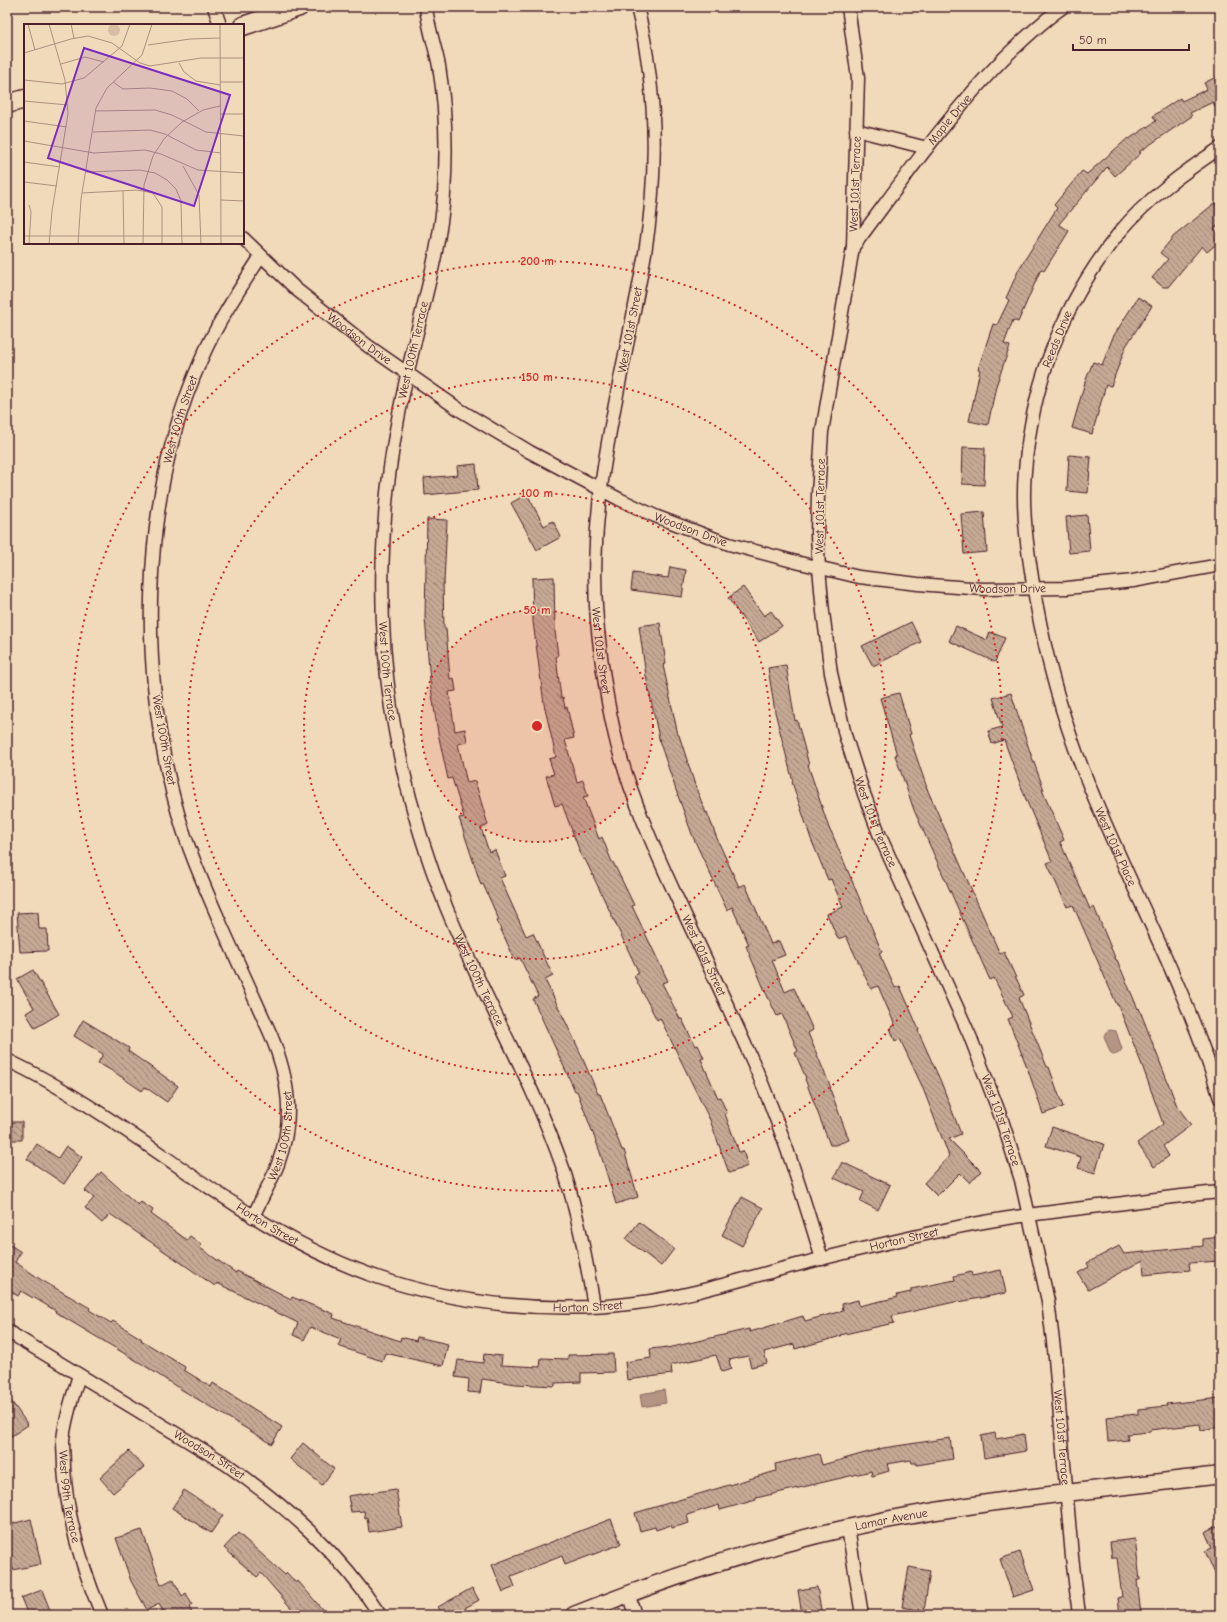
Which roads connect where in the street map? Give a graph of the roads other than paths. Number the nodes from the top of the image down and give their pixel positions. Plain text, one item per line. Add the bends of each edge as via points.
1 (214, 7) edge
2 (299, 7) edge
3 (426, 7) edge
4 (637, 7) edge
5 (848, 7) edge
6 (1062, 7) edge
7 (220, 24) edge
8 (244, 26) edge
9 (24, 98) edge
10 (7, 104) edge
11 (856, 130) junction
12 (927, 148) junction
13 (1220, 148) edge
14 (244, 239) edge
15 (853, 247) junction
16 (261, 256) junction
17 (408, 374) junction
18 (601, 489) junction
19 (1220, 565) edge
20 (819, 568) junction
21 (1034, 589) junction
22 (7, 1060) edge
23 (1220, 1098) edge
24 (1220, 1192) edge
25 (1030, 1215) junction
26 (253, 1217) junction
27 (822, 1259) junction
28 (594, 1306) junction
29 (7, 1331) edge
30 (79, 1375) junction
31 (1220, 1475) edge
32 (1067, 1494) junction
33 (848, 1528) junction
34 (628, 1593) junction
35 (102, 1615) edge
36 (380, 1615) edge
37 (574, 1615) edge
38 (635, 1615) edge
39 (862, 1615) edge
40 (1079, 1615) edge

1 - 7 street
2 - 8 main road
3 - 17 street, West 100th Terrace via 446,122 446,150 441,222
4 - 18 street, West 101st Street via 647,59 654,158 645,253 605,454
5 - 11 street, West 101st Terrace via 858,78
6 - 12 street, Maple Drive via 981,81
9 - 10 main road
11 - 12 street
11 - 15 street, West 101st Terrace
12 - 15 street, Maple Drive
13 - 21 street, Reeds Drive via 1188,169 1158,194 1120,232 1068,310 1050,352 1030,426 1024,472 1028,552
14 - 16 street, Woodson Drive
15 - 20 street, West 101st Terrace via 822,432 817,535
16 - 17 street, Woodson Drive via 297,290
16 - 26 street, West 100th Street via 225,314 201,360 181,414 166,469 156,530 151,596 152,661 157,714 167,768 183,830 200,878 281,1060 287,1089 287,1123 282,1150 278,1165
17 - 18 street, Woodson Drive via 460,410
17 - 28 street, West 100th Terrace via 391,457 382,568 384,646 400,757 421,837 447,908 542,1115 563,1169 580,1227
18 - 20 street, Woodson Drive via 656,516 729,544
18 - 27 street, West 101st Street via 595,566 597,619 606,693 617,744 651,842 753,1062 782,1132
19 - 21 street, Woodson Drive via 1133,581
20 - 21 street, Woodson Drive via 859,577 918,584 984,589
20 - 25 street, West 101st Terrace via 822,612 831,673 845,735 864,794 880,836 970,1036 1002,1120
21 - 23 street, West 101st Place via 1048,662 1082,767 1192,1019
22 - 26 street, Horton Street via 74,1097
24 - 25 street, Horton Street
25 - 27 street, Horton Street via 948,1229
25 - 32 street, West 101st Terrace via 1050,1315
26 - 28 street, Horton Street via 326,1257 380,1278 434,1293 504,1305
27 - 28 street, Horton Street via 687,1294 635,1303
29 - 30 street, Woodson Street
30 - 35 street, West 99th Terrace via 66,1417 63,1441 65,1478 78,1549
30 - 36 street, Woodson Street via 226,1464 258,1487 299,1520 336,1558
31 - 32 street, Lamar Avenue
32 - 33 street, Lamar Avenue via 969,1506
32 - 40 street, West 101st Terrace
33 - 34 street, Lamar Avenue via 720,1561
33 - 39 street
34 - 37 street, Lamar Avenue
34 - 38 street

